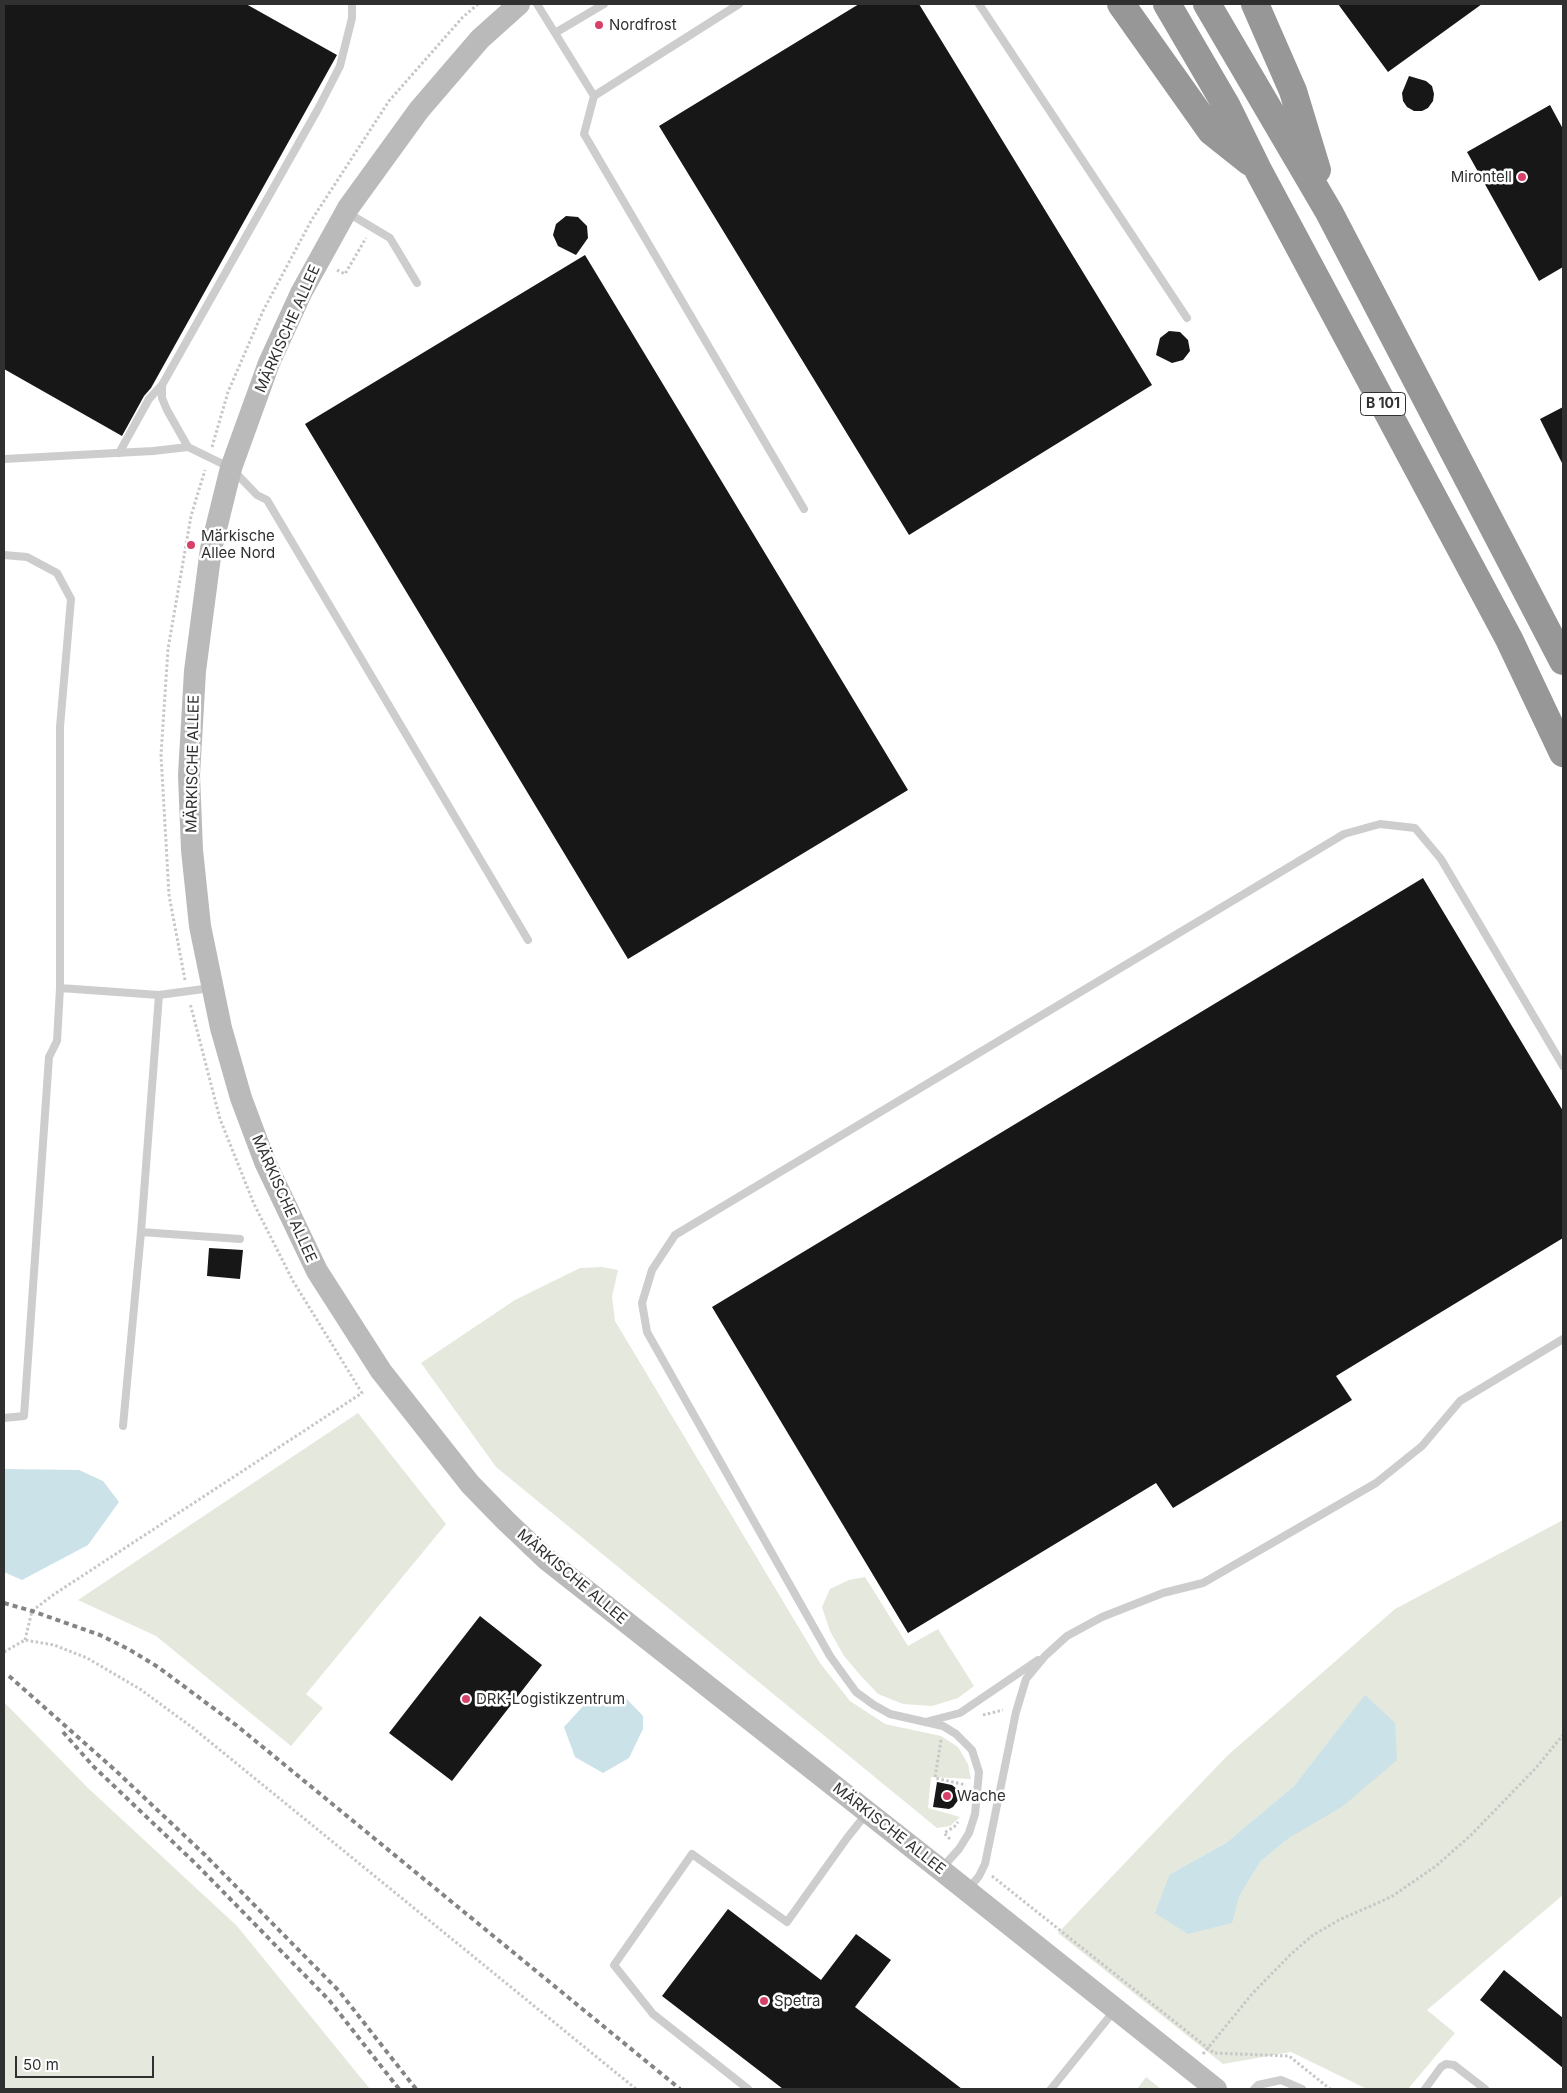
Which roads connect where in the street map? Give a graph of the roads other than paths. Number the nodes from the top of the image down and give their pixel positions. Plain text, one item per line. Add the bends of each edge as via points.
1 (352, 4) edge
2 (519, 4) edge
3 (537, 4) edge
4 (604, 4) edge
5 (739, 4) edge
6 (979, 4) edge
7 (1121, 4) edge
8 (1167, 4) edge
9 (1207, 4) edge
10 (1255, 4) edge
11 (555, 33) junction
12 (594, 96) junction
13 (1257, 168) junction
14 (346, 212) junction
15 (1329, 212) junction
16 (417, 283) dead end
17 (1187, 318) dead end
18 (162, 385) junction
19 (188, 447) junction
20 (119, 453) junction
21 (4, 459) edge
22 (231, 468) junction
23 (804, 509) dead end
24 (4, 555) edge
25 (1563, 661) edge
26 (1563, 753) edge
27 (528, 940) dead end
28 (212, 987) junction
29 (60, 988) junction
30 (159, 995) junction
31 (1563, 1066) edge
32 (141, 1232) junction
33 (240, 1239) dead end
34 (1563, 1339) edge
35 (4, 1418) edge
36 (123, 1426) dead end
37 (1045, 1656) junction
38 (927, 1722) junction
39 (868, 1812) junction
40 (941, 1870) junction
41 (967, 1892) junction
42 (1115, 2009) junction
43 (748, 2089) edge
44 (1051, 2089) edge
45 (1216, 2089) edge
46 (1254, 2089) edge
47 (1302, 2089) edge
48 (1425, 2089) edge
49 (1485, 2089) edge

1 - 18 lane via 352,18 340,66
2 - 14 street, MÄRKISCHE ALLEE via 480,39 419,110
3 - 11 lane
4 - 11 lane
5 - 12 lane
6 - 17 lane
7 - 13 highway via 1211,131
8 - 13 highway, B 101 via 1226,105
9 - 15 highway, B 101
10 - 15 highway via 1293,90
11 - 12 lane
12 - 23 lane via 584,134
13 - 26 highway, B 101 via 1509,639
14 - 16 lane via 390,238
14 - 22 street, MÄRKISCHE ALLEE via 301,293 269,363
15 - 25 highway, B 101
18 - 19 lane via 162,398 167,410
18 - 20 lane via 149,399
19 - 20 lane
19 - 22 lane
20 - 21 lane
22 - 27 lane via 257,495 267,500
22 - 28 street, MÄRKISCHE ALLEE via 211,549 195,671 189,775 200,926
24 - 29 lane via 26,557 57,573 71,599 60,726
28 - 30 lane
28 - 39 street, MÄRKISCHE ALLEE via 241,1098 258,1144 317,1271 381,1371 425,1429 470,1484 546,1559
29 - 30 lane
29 - 35 lane via 57,1041 49,1057 24,1416
30 - 32 lane
31 - 38 lane via 1441,859 1415,828 1380,824 1344,834 675,1235 652,1270 642,1303 648,1332 830,1656 856,1692 890,1714
32 - 33 lane
32 - 36 lane
34 - 37 lane via 1460,1401 1422,1446 1376,1483 1202,1583 1163,1593 1102,1617 1067,1636
37 - 38 lane via 960,1713
37 - 41 lane via 1026,1679 983,1868
38 - 40 lane via 956,1734 972,1750 979,1772 975,1814 969,1833
39 - 40 street, MÄRKISCHE ALLEE
39 - 43 lane via 787,1922 692,1854 614,1965 653,2014
40 - 41 street, MÄRKISCHE ALLEE
41 - 42 street, MÄRKISCHE ALLEE
42 - 44 lane
42 - 45 street, MÄRKISCHE ALLEE
46 - 47 lane via 1258,2084 1282,2080
48 - 49 lane via 1446,2064 1454,2065

